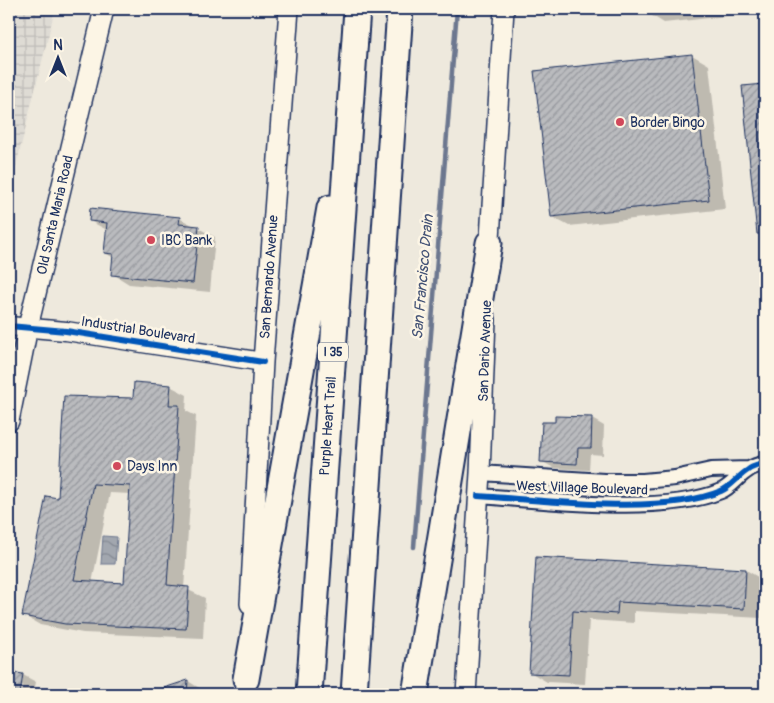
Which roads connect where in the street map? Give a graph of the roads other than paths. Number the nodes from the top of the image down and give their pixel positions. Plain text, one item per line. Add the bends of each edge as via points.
1 (104, 9) edge
2 (288, 9) edge
3 (357, 9) edge
4 (400, 9) edge
5 (504, 9) edge
6 (353, 77) junction
7 (489, 243) junction
8 (9, 326) edge
9 (28, 327) junction
10 (263, 362) junction
11 (9, 421) edge
12 (765, 463) edge
13 (748, 469) junction
14 (480, 473) junction
15 (478, 496) junction
16 (245, 687) edge
17 (309, 694) edge
18 (354, 694) edge
19 (415, 694) edge
20 (466, 694) edge

1 - 9 main road, Old Santa Maria Road
2 - 10 main road, San Bernardo Avenue
3 - 6 highway, Purple Heart Trail / I 35
4 - 18 highway
5 - 7 main road, San Dario Avenue
6 - 16 highway
6 - 17 highway, Purple Heart Trail / I 35
7 - 14 main road, San Dario Avenue
7 - 19 highway
8 - 9 street, Industrial Boulevard
9 - 10 street, Industrial Boulevard
9 - 11 main road, Old Santa Maria Road
10 - 16 main road, San Bernardo Avenue
12 - 13 street, West Village Boulevard
13 - 14 street, West Village Boulevard via 711,470 643,481
13 - 15 street, West Village Boulevard via 722,491 686,500 609,504
14 - 15 main road, San Dario Avenue
15 - 20 main road, San Dario Avenue

